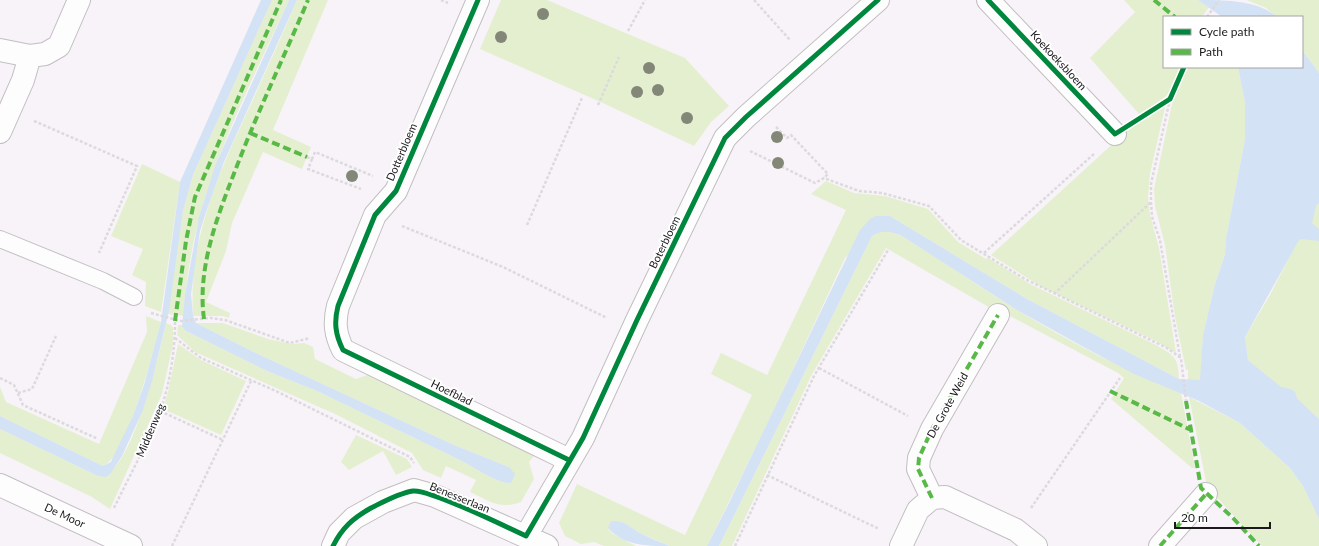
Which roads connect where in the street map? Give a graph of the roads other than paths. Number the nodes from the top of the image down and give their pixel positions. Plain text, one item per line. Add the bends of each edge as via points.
1 (79, 0) edge
2 (478, 0) edge
3 (878, 0) edge
4 (988, 0) edge
5 (0, 50) edge
6 (30, 56) junction
7 (0, 132) edge
8 (1115, 134) road end
9 (0, 239) edge
10 (134, 297) dead end
11 (998, 315) dead end
12 (336, 332) joint
13 (568, 460) junction
14 (0, 485) edge
15 (1206, 494) dead end
16 (932, 498) junction
17 (526, 536) junction
18 (902, 544) edge
19 (130, 546) edge
20 (333, 546) edge
21 (547, 546) edge
22 (1036, 546) edge
23 (1160, 546) edge

1 - 6 street via 59,46 45,54
2 - 12 street, Dotterbloem via 396,191 376,215 338,306
3 - 13 street, Boterbloem via 725,138 583,438
4 - 8 street, Koekoeksbloem
5 - 6 street
6 - 7 street via 24,80
9 - 10 lane
11 - 16 street, De Grote Weid via 932,429 919,458 918,469
12 - 13 street, Hoefblad via 343,350
13 - 17 street, Boterbloem
14 - 19 street, De Moor
15 - 23 street
16 - 18 street via 918,510
16 - 22 street via 945,497 1016,530
17 - 20 street, Benesserlaan via 435,496 414,490 383,502 354,518 339,533
17 - 21 street, Benesserlaan

